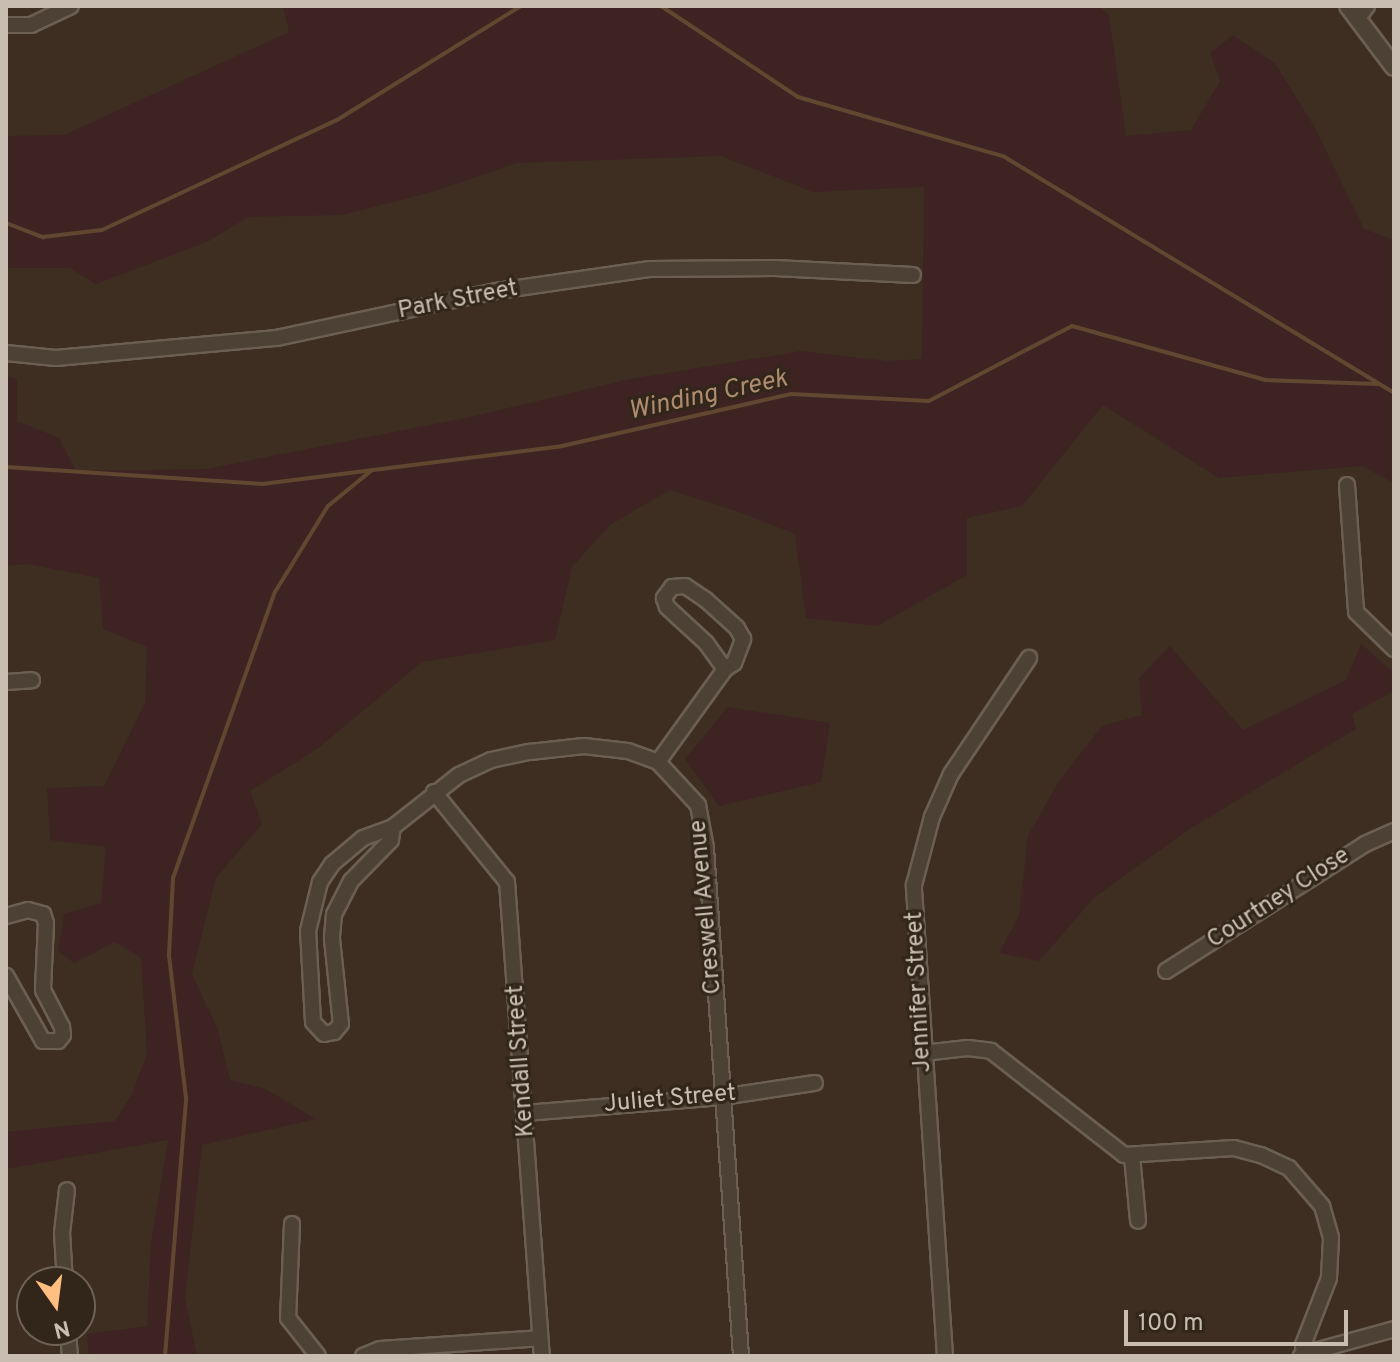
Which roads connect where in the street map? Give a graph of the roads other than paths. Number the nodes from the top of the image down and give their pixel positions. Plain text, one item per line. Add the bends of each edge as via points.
1 (71, 6) edge
2 (1358, 10) edge
3 (6, 25) edge
4 (1394, 67) edge
5 (913, 275) dead end
6 (6, 353) edge
7 (1347, 485) dead end
8 (1394, 649) edge
9 (1029, 658) dead end
10 (725, 669) junction
11 (32, 680) dead end
12 (6, 682) edge
13 (658, 762) junction
14 (434, 792) junction
15 (393, 827) junction
16 (1394, 831) edge
17 (6, 916) edge
18 (1166, 971) dead end
19 (6, 976) edge
20 (923, 1053) junction
21 (815, 1083) dead end
22 (722, 1097) junction
23 (525, 1113) junction
24 (1132, 1156) junction
25 (67, 1190) dead end
26 (1138, 1221) dead end
27 (292, 1224) dead end
28 (64, 1266) edge
29 (1394, 1329) edge
30 (540, 1338) junction
31 (1302, 1355) edge
32 (318, 1356) edge
33 (363, 1356) edge
34 (542, 1356) edge
35 (741, 1356) edge
36 (945, 1356) edge

1 - 3 street via 37,23
2 - 4 street
5 - 6 street, Park Street via 650,269 497,291 277,338 56,358
7 - 8 street via 1356,612
9 - 20 street, Jennifer Street via 951,774 932,817 914,885
10 - 10 street via 667,607 664,598 672,587 690,588 740,632 739,655
10 - 13 street
11 - 12 street
13 - 14 street, Creswell Avenue via 628,751 584,746 530,752 491,760
13 - 22 street, Creswell Avenue via 698,805 704,827
14 - 15 street, Creswell Avenue
14 - 23 street, Kendall Street via 507,882
15 - 15 street, Creswell Avenue via 391,840 351,881 334,914 341,1024 324,1034 313,1022 308,931 313,901 332,864 363,838
16 - 18 street, Courtney Close via 1365,844
17 - 19 street via 28,910 43,914 43,990 62,1027 58,1041 43,1041
20 - 24 street via 991,1051 1111,1146
20 - 36 street, Jennifer Street
21 - 22 street, Juliet Street
22 - 23 street, Juliet Street
22 - 35 street, Creswell Avenue
23 - 30 street, Kendall Street
24 - 26 street
24 - 31 street via 1247,1150 1289,1168 1314,1194 1328,1226 1331,1263
25 - 28 street
27 - 32 street via 288,1318
29 - 31 street
30 - 33 street via 380,1349
30 - 34 street, Kendall Street

